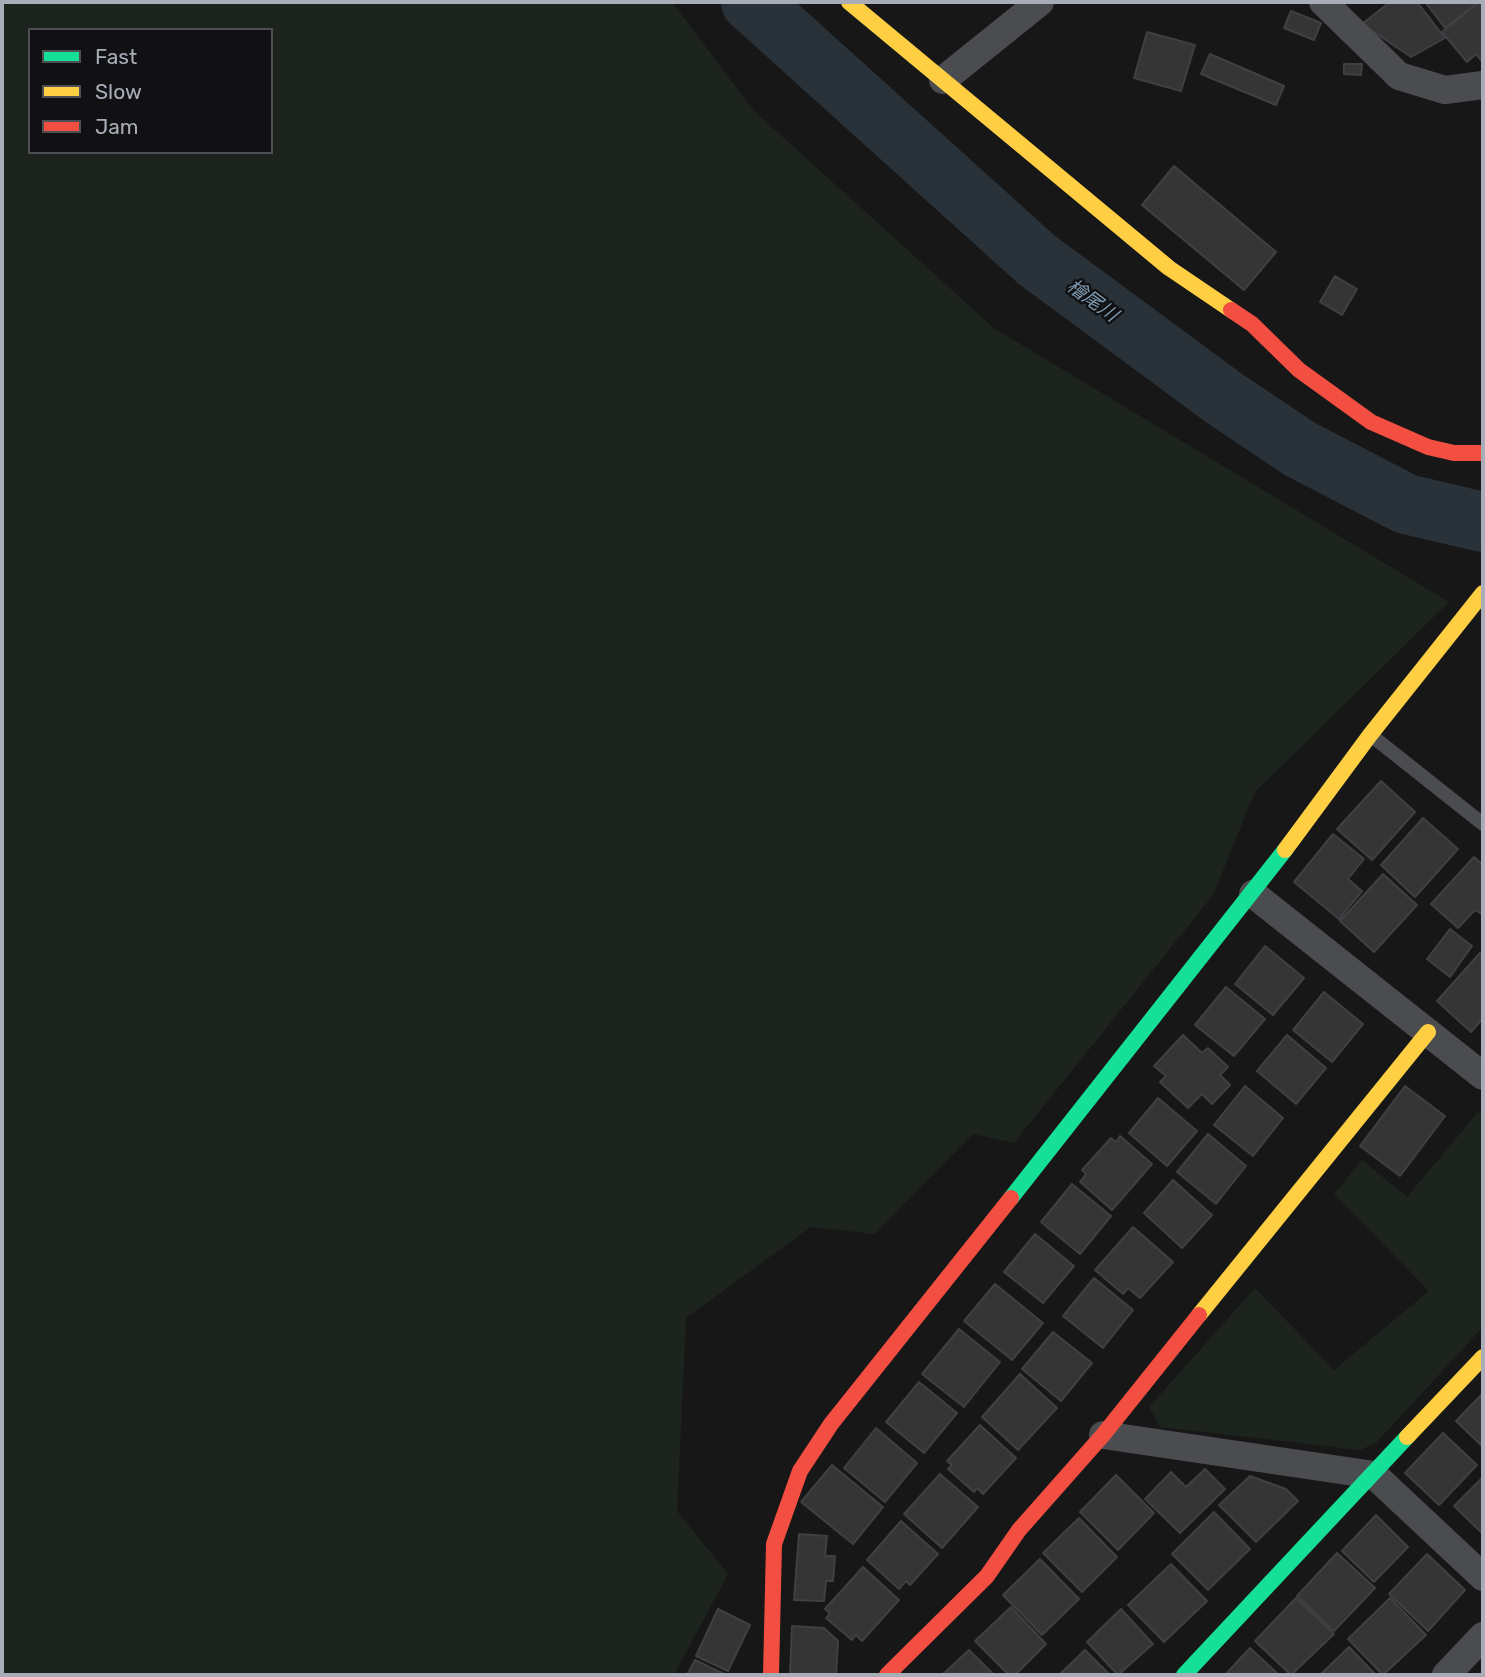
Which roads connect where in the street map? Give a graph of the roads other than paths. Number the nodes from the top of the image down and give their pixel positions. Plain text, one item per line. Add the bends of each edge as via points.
1 (849, 2) edge
2 (1040, 2) edge
3 (1323, 2) edge
4 (943, 80) junction
5 (1483, 85) edge
6 (1483, 453) edge
7 (1483, 593) edge
8 (1370, 735) junction
9 (1483, 824) edge
10 (1253, 894) junction
11 (1428, 1032) junction
12 (1483, 1076) edge
13 (1483, 1357) edge
14 (1103, 1436) junction
15 (1374, 1475) junction
16 (1483, 1577) edge
17 (1483, 1636) edge
18 (771, 1675) edge
19 (887, 1675) edge
20 (1184, 1675) edge
21 (1446, 1675) edge

1 - 4 street
2 - 4 street
3 - 5 street via 1399,76 1445,90
4 - 6 street via 1169,268 1252,324 1299,370 1371,422 1428,447
7 - 8 street
8 - 9 lane
8 - 10 street
10 - 11 street
10 - 18 street via 868,1374 800,1471 774,1544
11 - 12 street
11 - 14 street
13 - 15 street
14 - 15 street
14 - 19 street via 1018,1530 987,1576
15 - 16 street
15 - 20 street
17 - 21 street

